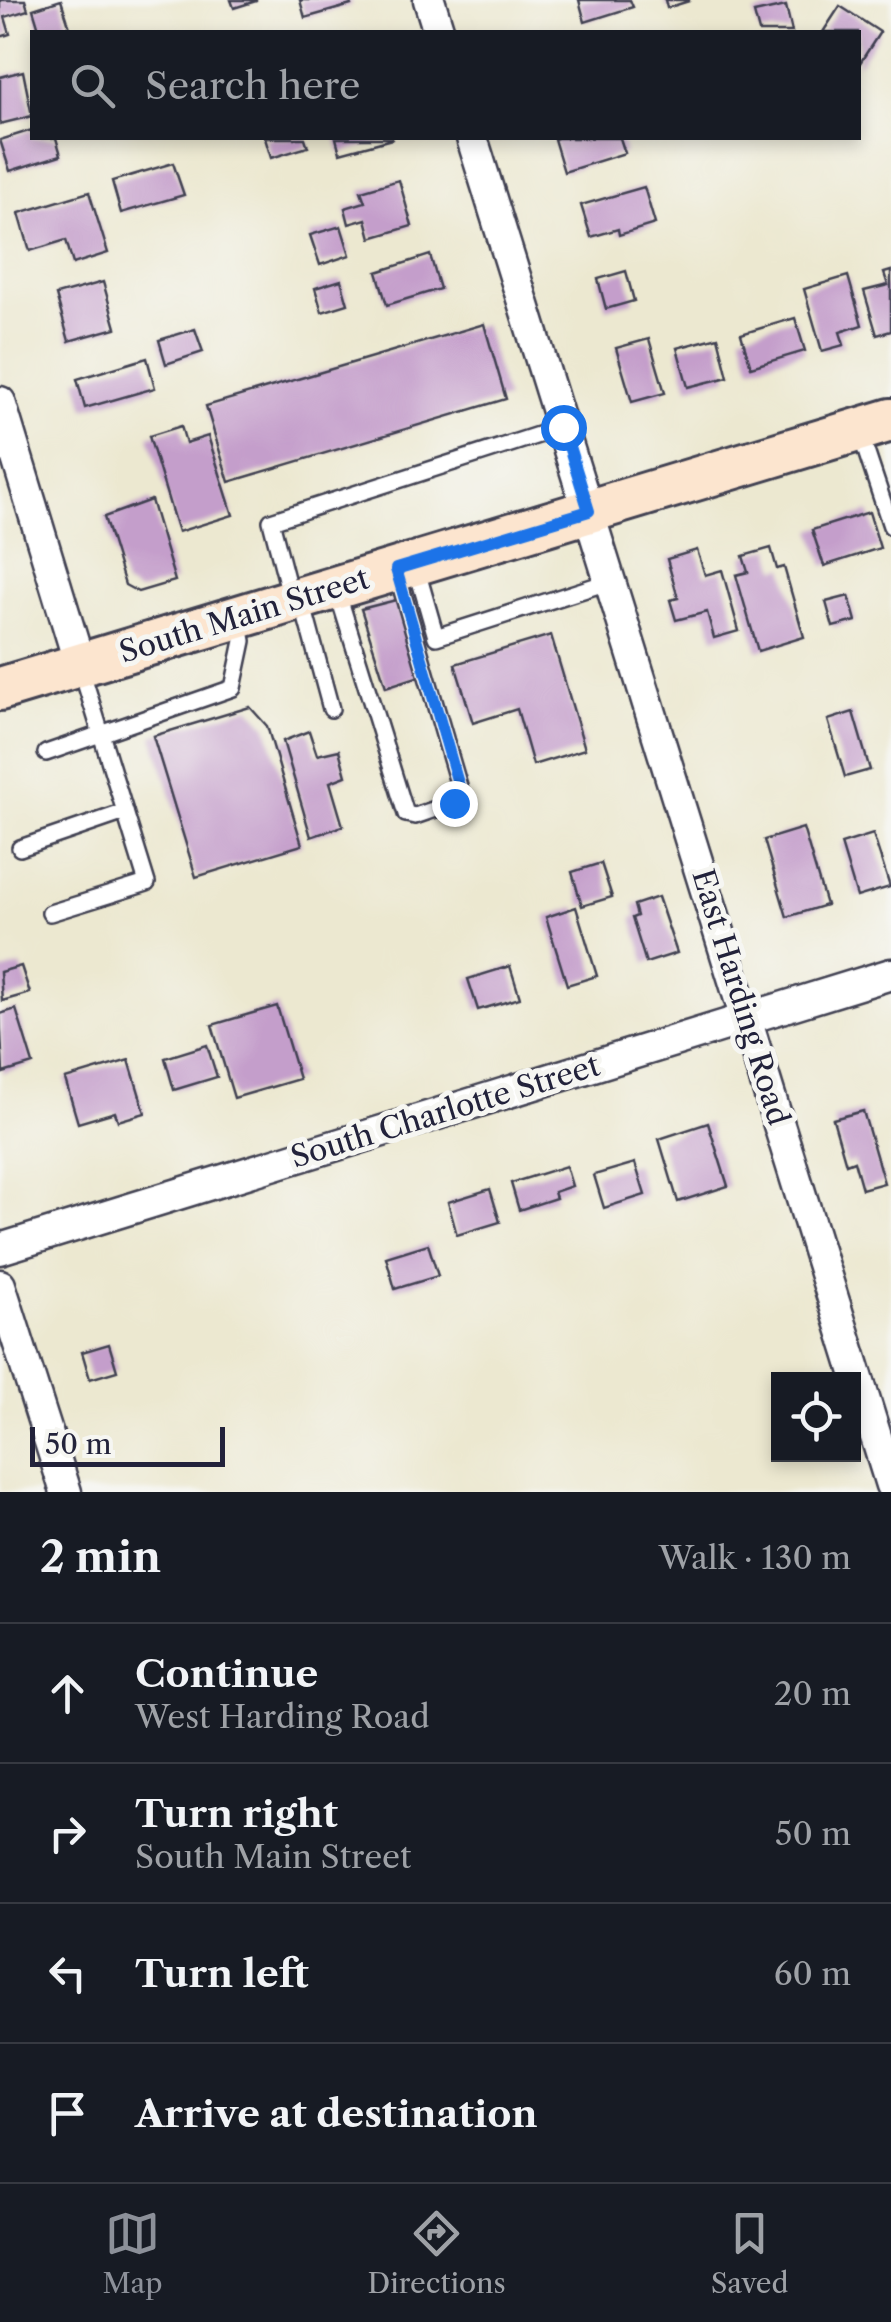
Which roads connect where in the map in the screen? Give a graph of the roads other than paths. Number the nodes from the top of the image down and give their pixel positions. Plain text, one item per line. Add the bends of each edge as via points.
1 (429, 0) edge
2 (438, 30) edge
3 (473, 140) edge
4 (0, 402) edge
5 (875, 424) edge
6 (563, 427) junction
7 (883, 475) edge
8 (589, 511) junction
9 (891, 526) edge
10 (405, 566) junction
11 (610, 581) junction
12 (309, 595) junction
13 (238, 617) junction
14 (80, 665) junction
15 (0, 689) edge
16 (332, 709) dead end
17 (101, 736) junction
18 (46, 753) dead end
19 (125, 812) junction
20 (20, 848) dead end
21 (50, 914) dead end
22 (891, 974) edge
23 (747, 1018) junction
24 (0, 1249) edge
25 (0, 1285) edge
26 (891, 1485) edge
27 (66, 1492) edge

1 - 2 street
3 - 6 street, East Harding Road
4 - 14 street
5 - 7 lane
5 - 8 main road, South Main Street
6 - 8 street, East Harding Road
6 - 12 lane via 271,521
7 - 9 lane
8 - 10 main road, South Main Street
8 - 11 street, East Harding Road
10 - 11 lane via 436,637
10 - 12 main road, South Main Street
10 - 12 lane via 460,790 454,803 415,816 406,814
11 - 23 street, East Harding Road
12 - 13 main road, South Main Street
12 - 16 lane
13 - 14 main road, South Main Street
13 - 17 lane via 243,641 234,688
14 - 15 main road, South Main Street
14 - 17 lane
17 - 18 lane
17 - 19 lane
19 - 20 lane
19 - 21 lane via 147,883
22 - 23 street, South Charlotte Street
23 - 24 street, South Charlotte Street
23 - 26 street, East Harding Road
25 - 27 street

